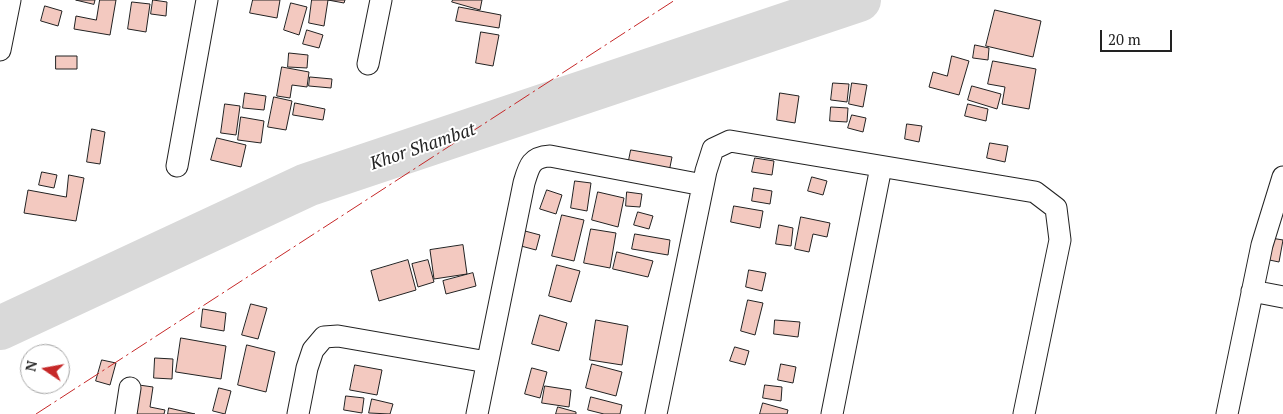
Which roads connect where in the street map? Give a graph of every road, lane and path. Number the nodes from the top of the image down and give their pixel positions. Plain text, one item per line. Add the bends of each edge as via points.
1 (10, 0) edge
2 (207, 0) edge
3 (381, 0) edge
4 (0, 50) edge
5 (368, 64) dead end
6 (177, 166) dead end
7 (881, 167) junction
8 (1283, 177) edge
9 (703, 185) junction
10 (1252, 291) junction
11 (1283, 297) edge
12 (487, 362) junction
13 (130, 388) dead end
14 (126, 414) edge
15 (298, 414) edge
16 (478, 414) edge
17 (656, 414) edge
18 (832, 414) edge
19 (1024, 414) edge
20 (1228, 414) edge

1 - 4 street
2 - 6 street
3 - 5 street
7 - 9 street via 730,141 713,149
7 - 18 street
7 - 19 street via 1035,192 1056,208 1060,240
8 - 10 street
9 - 12 street via 550,156 533,160 524,183
9 - 17 street
10 - 11 street
10 - 20 street
12 - 15 street via 338,336 324,337 313,350
12 - 16 street
13 - 14 street

